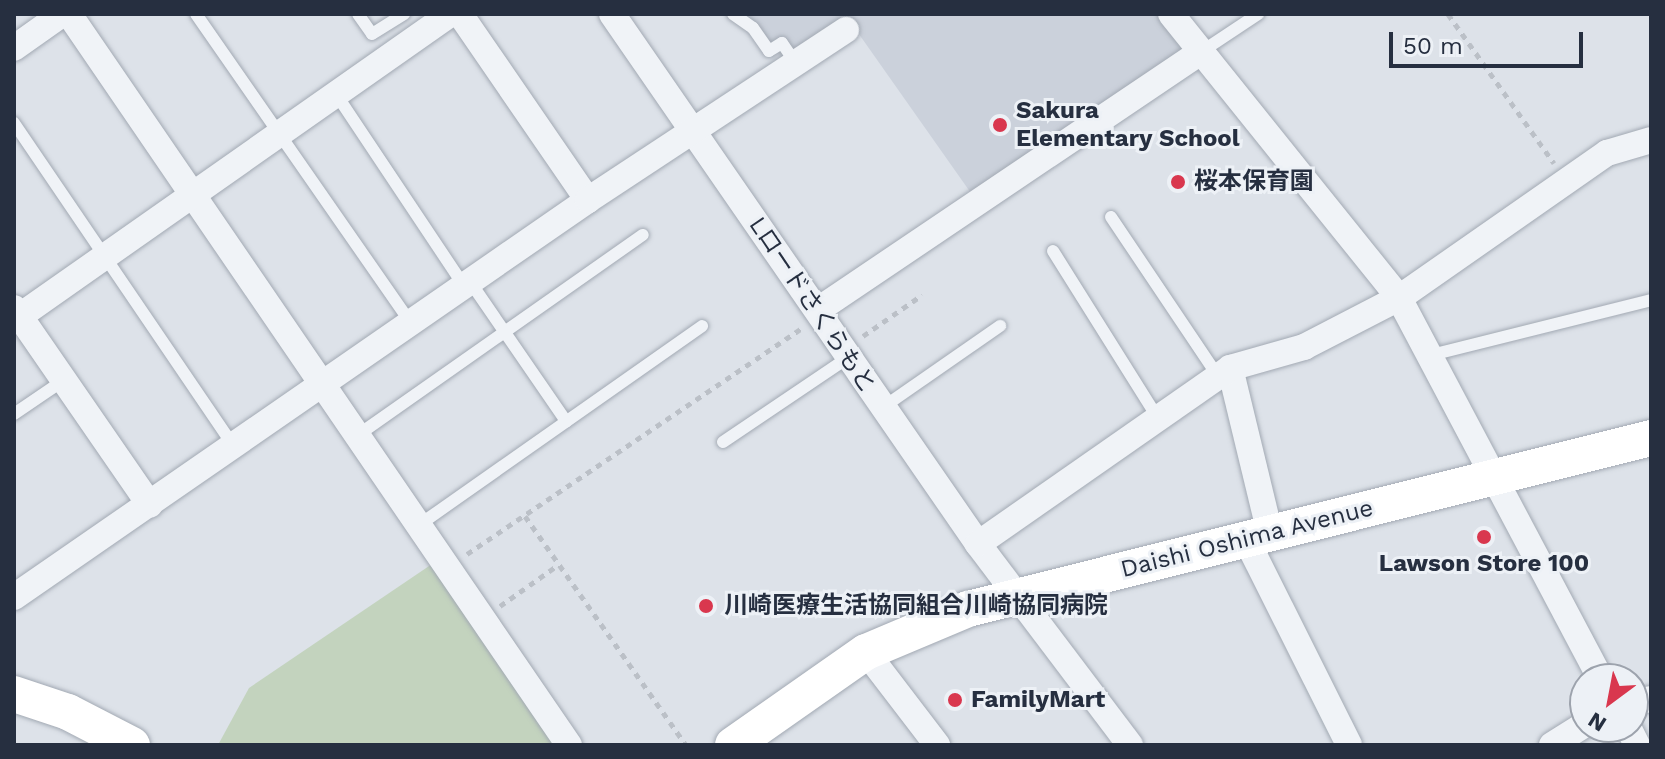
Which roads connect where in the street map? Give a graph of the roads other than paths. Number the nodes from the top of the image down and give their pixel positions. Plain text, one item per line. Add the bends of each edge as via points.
1 (62, 14) edge
2 (69, 14) edge
3 (196, 14) edge
4 (358, 14) edge
5 (404, 14) edge
6 (450, 14) edge
7 (460, 14) edge
8 (612, 14) edge
9 (733, 14) edge
10 (1258, 14) edge
11 (1173, 15) edge
12 (846, 30) dead end
13 (14, 48) edge
14 (1201, 52) junction
15 (796, 64) junction
16 (336, 94) junction
17 (14, 123) edge
18 (694, 131) junction
19 (279, 134) junction
20 (1651, 140) edge
21 (193, 195) junction
22 (588, 200) junction
23 (1111, 217) dead end
24 (643, 235) dead end
25 (1053, 251) dead end
26 (103, 258) junction
27 (468, 284) junction
28 (1399, 298) junction
29 (1651, 300) edge
30 (17, 312) edge
31 (820, 313) junction
32 (410, 322) junction
33 (702, 326) dead end
34 (1000, 326) dead end
35 (505, 331) junction
36 (846, 353) junction
37 (1431, 355) junction
38 (1224, 372) junction
39 (64, 380) junction
40 (323, 382) junction
41 (882, 408) junction
42 (14, 414) edge
43 (1157, 417) junction
44 (566, 421) junction
45 (358, 435) junction
46 (1651, 438) edge
47 (723, 442) dead end
48 (233, 445) junction
49 (1496, 477) junction
50 (150, 505) junction
51 (419, 525) junction
52 (1258, 536) junction
53 (978, 544) junction
54 (1015, 594) junction
55 (14, 597) edge
56 (866, 652) junction
57 (1593, 663) edge
58 (14, 694) edge
59 (1569, 734) edge
60 (750, 740) edge
61 (114, 741) edge
62 (569, 745) edge
63 (937, 745) edge
64 (1130, 745) edge
65 (1349, 745) edge
66 (1552, 745) edge

1 - 13 street
2 - 21 street
3 - 19 lane
4 - 5 lane via 372,34
6 - 16 street
7 - 22 street
8 - 18 street, Lロードさくらもと
9 - 15 lane via 753,28 769,51 782,43
10 - 14 lane
11 - 14 street
12 - 15 street
14 - 28 street
14 - 31 street
15 - 18 street
16 - 19 street
16 - 27 lane
17 - 26 lane
18 - 22 street
18 - 31 street, Lロードさくらもと
19 - 21 street
19 - 32 lane
20 - 28 street via 1607,153
21 - 26 street
21 - 40 street
22 - 27 street
23 - 38 lane
24 - 35 lane
25 - 43 lane
26 - 30 street
26 - 48 lane
27 - 32 street
27 - 35 lane
28 - 37 street
28 - 38 street via 1304,347
29 - 37 lane
30 - 39 street
31 - 36 street, Lロードさくらもと
32 - 40 street
33 - 44 lane
34 - 41 lane
35 - 44 lane
35 - 45 lane
36 - 41 street, Lロードさくらもと
36 - 47 lane
37 - 49 street
38 - 43 street
38 - 52 street
39 - 42 lane
39 - 50 street
40 - 45 street
40 - 48 street
41 - 53 street, Lロードさくらもと
43 - 53 street
44 - 51 lane
45 - 51 street
46 - 49 street, Daishi Oshima Avenue
48 - 50 street
49 - 52 street, Daishi Oshima Avenue
49 - 57 street
50 - 55 street
51 - 62 street
52 - 54 street, Daishi Oshima Avenue
52 - 65 street
53 - 54 street, Lロードさくらもと
54 - 56 street, Daishi Oshima Avenue via 930,622
54 - 64 street, Lロードさくらもと
56 - 60 street, Daishi Oshima Avenue
56 - 63 street
58 - 61 street
59 - 66 street

